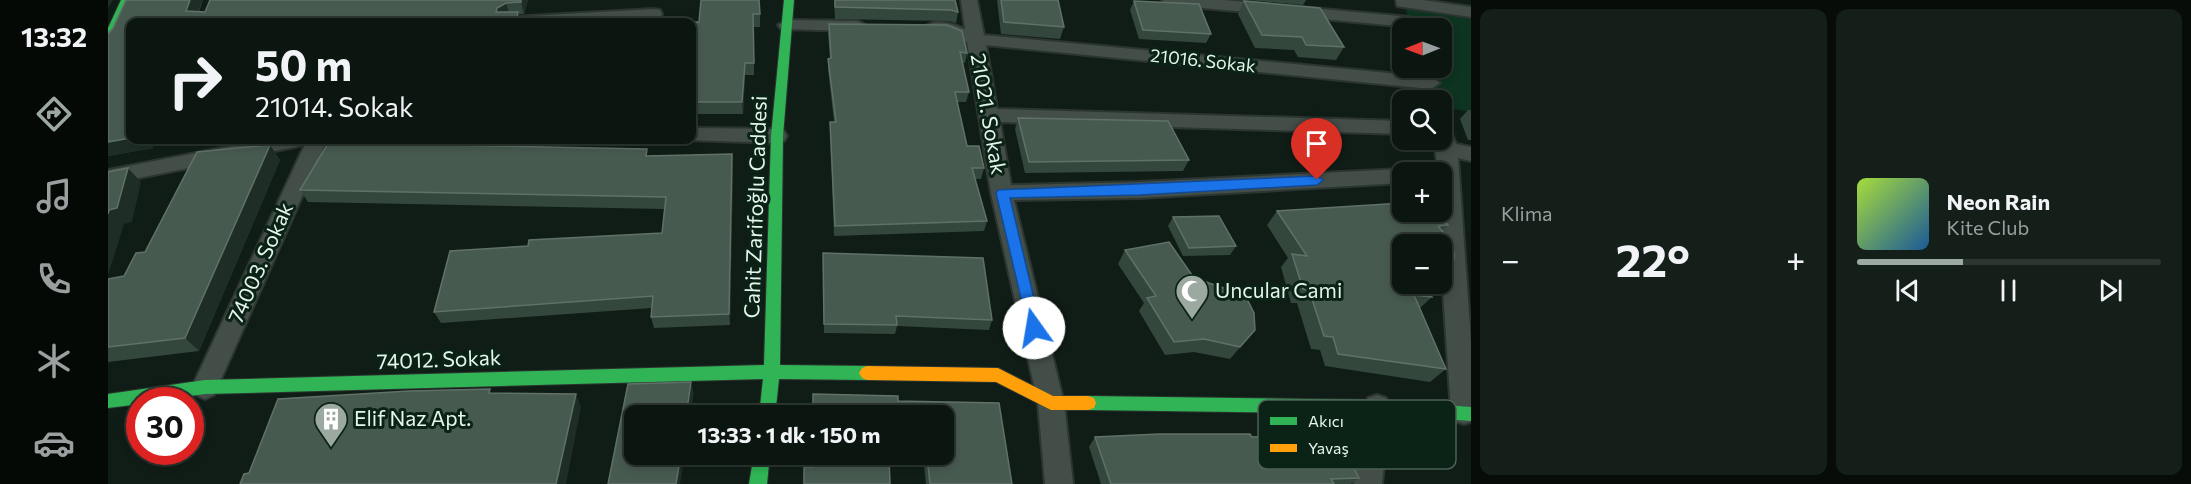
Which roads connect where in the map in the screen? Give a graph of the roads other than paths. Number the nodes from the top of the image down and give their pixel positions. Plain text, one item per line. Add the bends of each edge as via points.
1 (126, 0) edge
2 (550, 0) edge
3 (789, 0) edge
4 (969, 0) edge
5 (1170, 0) edge
6 (1403, 1) edge
7 (655, 12) edge
8 (1471, 12) edge
9 (545, 18) edge
10 (581, 18) edge
11 (1409, 18) edge
12 (1392, 23) edge
13 (787, 25) junction
14 (879, 27) edge
15 (914, 27) edge
16 (108, 39) edge
17 (975, 39) junction
18 (1431, 84) edge
19 (987, 115) junction
20 (1392, 127) edge
21 (696, 135) edge
22 (777, 136) junction
23 (274, 144) edge
24 (315, 144) edge
25 (1452, 144) edge
26 (1471, 154) edge
27 (108, 177) edge
28 (1392, 177) edge
29 (1002, 193) junction
30 (1449, 222) edge
31 (772, 372) junction
32 (205, 387) junction
33 (108, 401) edge
34 (1051, 403) junction
35 (768, 405) edge
36 (1258, 406) edge
37 (1468, 413) edge
38 (761, 465) edge
39 (1370, 469) edge
40 (758, 484) edge
41 (1059, 484) edge
42 (1368, 484) edge

1 - 16 street
2 - 9 street
3 - 13 street, Cahit Zarifoğlu Caddesi
4 - 17 street, 21021. Sokak
5 - 12 street
6 - 8 street
6 - 11 street
7 - 10 street
13 - 14 street
13 - 22 street, Cahit Zarifoğlu Caddesi
15 - 17 street, 21016. Sokak via 949,28
17 - 18 street, 21016. Sokak
17 - 19 street, 21021. Sokak
19 - 20 street
19 - 29 street, 21021. Sokak
21 - 22 street
22 - 31 street, Cahit Zarifoğlu Caddesi
23 - 27 street
24 - 32 street, 74003. Sokak
25 - 26 street
28 - 29 street
29 - 34 street, 21021. Sokak
30 - 37 street
31 - 32 street, 74012. Sokak via 282,397
31 - 34 street, 74012. Sokak via 998,375
31 - 35 street, Cahit Zarifoğlu Caddesi
32 - 33 street, 74012. Sokak
34 - 36 street
34 - 41 street, 21021. Sokak
38 - 40 street
39 - 42 street

